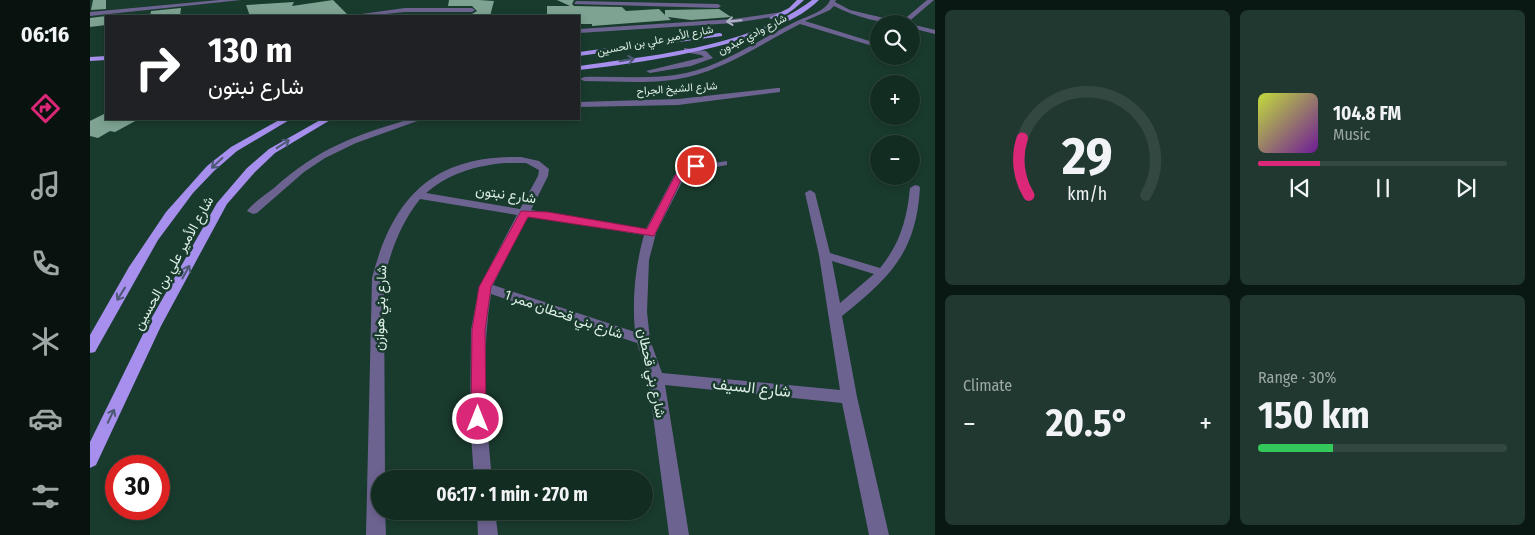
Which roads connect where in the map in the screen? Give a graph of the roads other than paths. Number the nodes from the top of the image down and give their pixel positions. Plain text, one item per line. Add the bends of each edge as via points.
1 (238, 0) edge
2 (801, 0) edge
3 (816, 0) edge
4 (931, 0) edge
5 (197, 1) edge
6 (669, 2) edge
7 (832, 2) edge
8 (576, 3) dead end
9 (718, 6) dead end
10 (472, 10) dead end
11 (112, 12) junction
12 (90, 14) edge
13 (364, 14) junction
14 (782, 14) junction
15 (121, 15) edge
16 (357, 15) edge
17 (381, 15) edge
18 (913, 15) edge
19 (870, 16) edge
20 (800, 22) junction
21 (777, 25) junction
22 (920, 28) edge
23 (786, 29) junction
24 (580, 32) edge
25 (580, 32) edge
26 (935, 32) edge
27 (703, 38) junction
28 (870, 43) edge
29 (687, 50) junction
30 (580, 54) edge
31 (105, 58) edge
32 (90, 59) edge
33 (706, 60) junction
34 (105, 63) edge
35 (720, 63) junction
36 (90, 64) edge
37 (580, 68) edge
38 (582, 79) edge
39 (777, 90) dead end
40 (580, 105) edge
41 (285, 120) edge
42 (326, 120) edge
43 (416, 120) edge
44 (723, 163) dead end
45 (915, 188) dead end
46 (810, 193) dead end
47 (416, 195) junction
48 (253, 211) dead end
49 (525, 213) junction
50 (650, 233) junction
51 (825, 255) junction
52 (884, 273) junction
53 (485, 287) junction
54 (835, 314) junction
55 (643, 340) junction
56 (90, 348) edge
57 (656, 378) junction
58 (849, 397) junction
59 (90, 460) edge
60 (482, 470) edge
61 (487, 520) edge
62 (376, 535) edge
63 (488, 535) edge
64 (679, 535) edge
65 (880, 535) edge

1 - 5 street
2 - 14 main road, شارع الأمير علي بن الحسين
3 - 21 main road, شارع الأمير علي بن الحسين
4 - 18 street
5 - 11 street
6 - 8 street
6 - 9 street
7 - 19 street via 848,11
7 - 20 street, شارع وادي عبدون via 828,8
10 - 13 street
11 - 12 street
11 - 15 street
13 - 16 street
13 - 17 street
14 -> 24 street, شارع الأمير علي بن الحسين
14 - 27 main road, شارع الأمير علي بن الحسين
20 - 23 street, شارع وادي عبدون
20 - 28 street
21 - 23 main road
21 - 29 main road, شارع الأمير علي بن الحسين
22 - 26 street
23 - 35 street, شارع وادي عبدون via 743,54
25 - 27 street, شارع الأمير علي بن الحسين via 688,26 714,28 713,34
27 - 30 main road, شارع الأمير علي بن الحسين
29 - 33 street via 708,56
37 -> 29 main road, شارع الأمير علي بن الحسين
31 - 32 main road
33 - 35 street
33 - 38 street via 652,71
34 - 36 main road
35 - 38 street, شارع وادي عبدون via 677,76
39 - 40 street, شارع الشيخ الجراح via 678,102
41 -> 56 main road, شارع الأمير علي بن الحسين via 235,148 198,182 170,214
59 -> 42 main road, شارع الأمير علي بن الحسين via 154,326 222,203 272,151
43 - 48 street via 331,150
44 - 50 street, شارع بني قحطان via 684,170
45 - 52 street via 910,231
46 - 51 street
47 - 49 street, شارع نبتون
47 - 49 street, شارع بني هوازن via 446,172 473,163 532,161 544,169
47 - 62 street, شارع بني هوازن via 391,233 378,278
49 - 50 street, شارع نبتون
49 - 53 street, شارع بني هوازن
50 - 55 street, شارع بني قحطان via 643,260 640,312
51 - 52 street
51 - 54 street
52 - 54 street
53 - 55 street, شارع بني قحطان ممر 1
53 - 60 street, شارع بني هوازن via 478,330 478,419
54 - 58 street
55 - 57 street, شارع بني قحطان
57 - 58 street, شارع السيف
57 - 64 street, شارع بني قحطان
58 - 65 street
61 - 63 street

